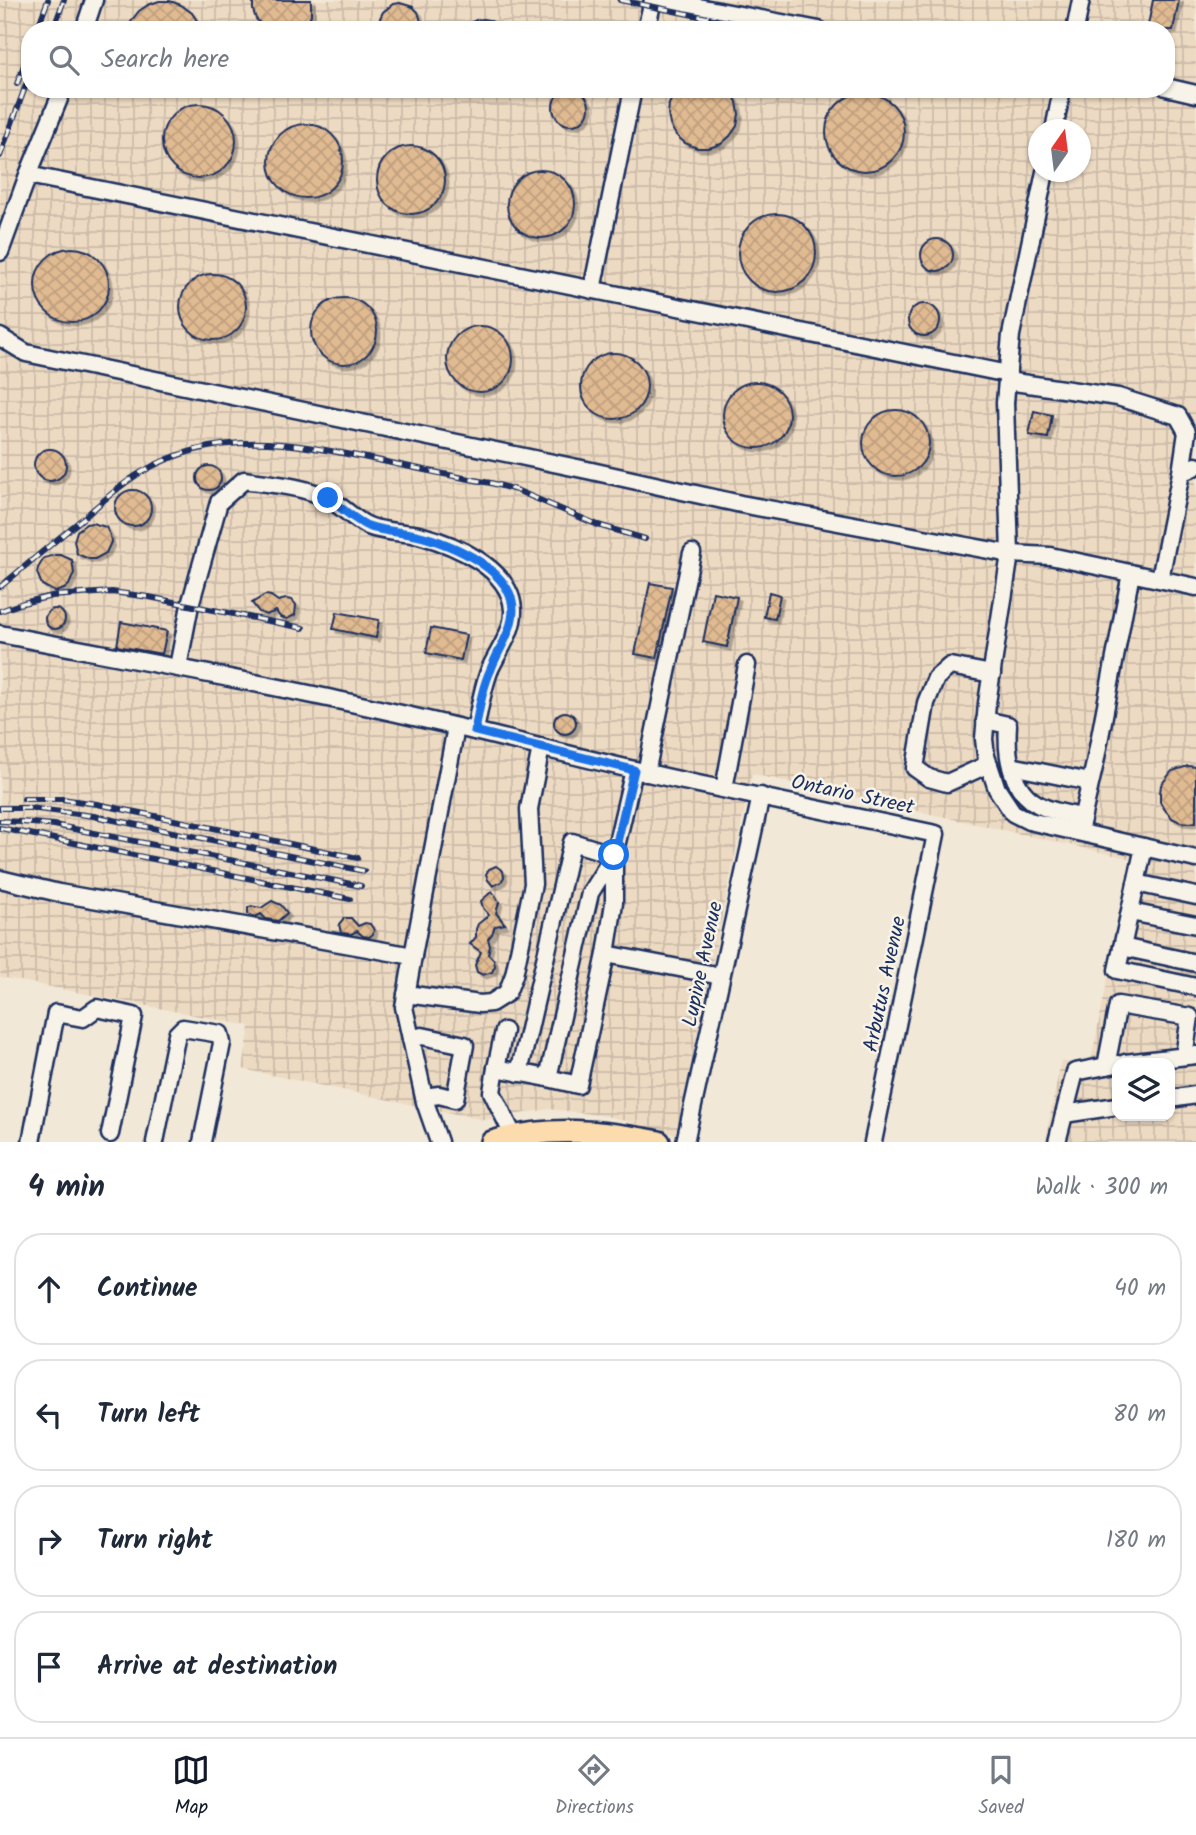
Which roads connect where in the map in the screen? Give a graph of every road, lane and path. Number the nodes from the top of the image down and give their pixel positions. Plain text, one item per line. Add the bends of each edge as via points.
1 (94, 0) edge
2 (653, 0) edge
3 (661, 0) edge
4 (1081, 0) edge
5 (87, 21) edge
6 (648, 21) edge
7 (772, 21) edge
8 (1077, 21) edge
9 (1175, 90) edge
10 (1196, 93) edge
11 (59, 98) edge
12 (631, 98) edge
13 (1060, 98) edge
14 (1056, 119) edge
15 (29, 174) junction
16 (1043, 182) edge
17 (0, 252) edge
18 (592, 289) junction
19 (0, 337) edge
20 (1007, 378) junction
21 (1189, 469) edge
22 (692, 552) dead end
23 (1010, 554) junction
24 (1131, 573) junction
25 (1160, 579) junction
26 (1196, 587) edge
27 (0, 634) edge
28 (747, 664) dead end
29 (178, 667) junction
30 (992, 674) junction
31 (985, 720) junction
32 (456, 727) junction
33 (475, 731) junction
34 (541, 747) junction
35 (989, 764) junction
36 (1010, 766) junction
37 (640, 771) junction
38 (1090, 782) junction
39 (724, 789) junction
40 (761, 796) junction
41 (1080, 825) junction
42 (936, 834) joint
43 (1144, 847) junction
44 (614, 855) junction
45 (1196, 859) edge
46 (0, 879) edge
47 (1136, 883) junction
48 (1196, 896) edge
49 (1130, 912) junction
50 (1196, 925) edge
51 (1122, 947) junction
52 (606, 954) junction
53 (413, 956) junction
54 (1196, 963) edge
55 (721, 976) junction
56 (1196, 988) edge
57 (407, 994) junction
58 (1193, 1017) edge
59 (504, 1031) dead end
60 (411, 1039) junction
61 (1190, 1056) edge
62 (1171, 1058) edge
63 (1111, 1065) edge
64 (496, 1068) junction
65 (519, 1073) junction
66 (548, 1078) junction
67 (1196, 1095) edge
68 (424, 1097) junction
69 (1175, 1098) edge
70 (1112, 1107) edge
71 (1063, 1114) junction
72 (110, 1134) dead end
73 (514, 1140) edge
74 (31, 1142) edge
75 (155, 1142) edge
76 (202, 1142) edge
77 (439, 1142) edge
78 (492, 1142) edge
79 (659, 1142) edge
80 (685, 1142) edge
81 (873, 1142) edge
82 (1057, 1142) edge

1 - 5 street
2 - 6 street
3 - 7 street
4 - 8 street
9 - 10 street
11 - 15 street
12 - 18 street
13 - 14 street
15 - 17 street
15 - 18 street
16 - 20 street
18 - 20 street
19 - 23 street via 26,353 741,504
20 - 21 street via 1118,397 1178,416 1187,432
20 - 23 street
21 - 25 street
22 - 37 street
23 - 24 street via 1050,556
23 - 30 street
24 - 25 street
24 - 38 street
25 - 26 street
27 - 29 street, Ontario Street
28 - 39 street
29 - 32 street, Ontario Street
29 - 33 street via 219,502 244,480 305,490 328,498 368,526 419,536 471,555 504,585 511,597 512,620 490,670
30 - 31 street
30 - 35 street via 950,666 936,678 926,703 915,768 947,783
31 - 35 street
31 - 36 street via 1008,724
32 - 33 street, Ontario Street
32 - 53 street
33 - 34 street, Ontario Street
34 - 37 street, Ontario Street
34 - 57 street via 528,808 533,884 507,993 480,1004
35 - 41 street via 997,789 1013,813 1028,821
36 - 38 street
36 - 41 street via 1030,800
37 - 39 street, Ontario Street
37 - 44 street
38 - 41 street
39 - 40 street, Ontario Street
40 - 42 street, Ontario Street
40 - 55 street, Lupine Avenue
41 - 43 street
42 - 81 street, Arbutus Avenue
43 - 45 street
43 - 47 street
44 - 52 street via 614,904
44 - 65 street via 572,842
44 - 66 street via 590,893
46 - 53 street
47 - 48 street
47 - 49 street
49 - 50 street
49 - 51 street
51 - 54 street
51 - 56 street via 1117,970
52 - 55 street
52 - 66 street via 578,1085
53 - 57 street
55 - 80 street, Lupine Avenue
57 - 60 street via 404,1007
58 - 61 street
58 - 63 street via 1118,1004
59 - 64 street
60 - 68 street
60 - 68 street via 422,1036 465,1045 455,1099
61 - 62 street
63 - 71 street via 1075,1072
64 - 65 street
64 - 73 street via 492,1092
65 - 66 street
67 - 69 street
68 - 77 street
70 - 71 street
71 - 82 street
72 - 74 street via 134,1016 97,1008 83,1018 56,1013
73 - 78 main road
73 - 79 main road via 545,1132 594,1131
75 - 76 street via 177,1034 183,1028 220,1034 222,1043

